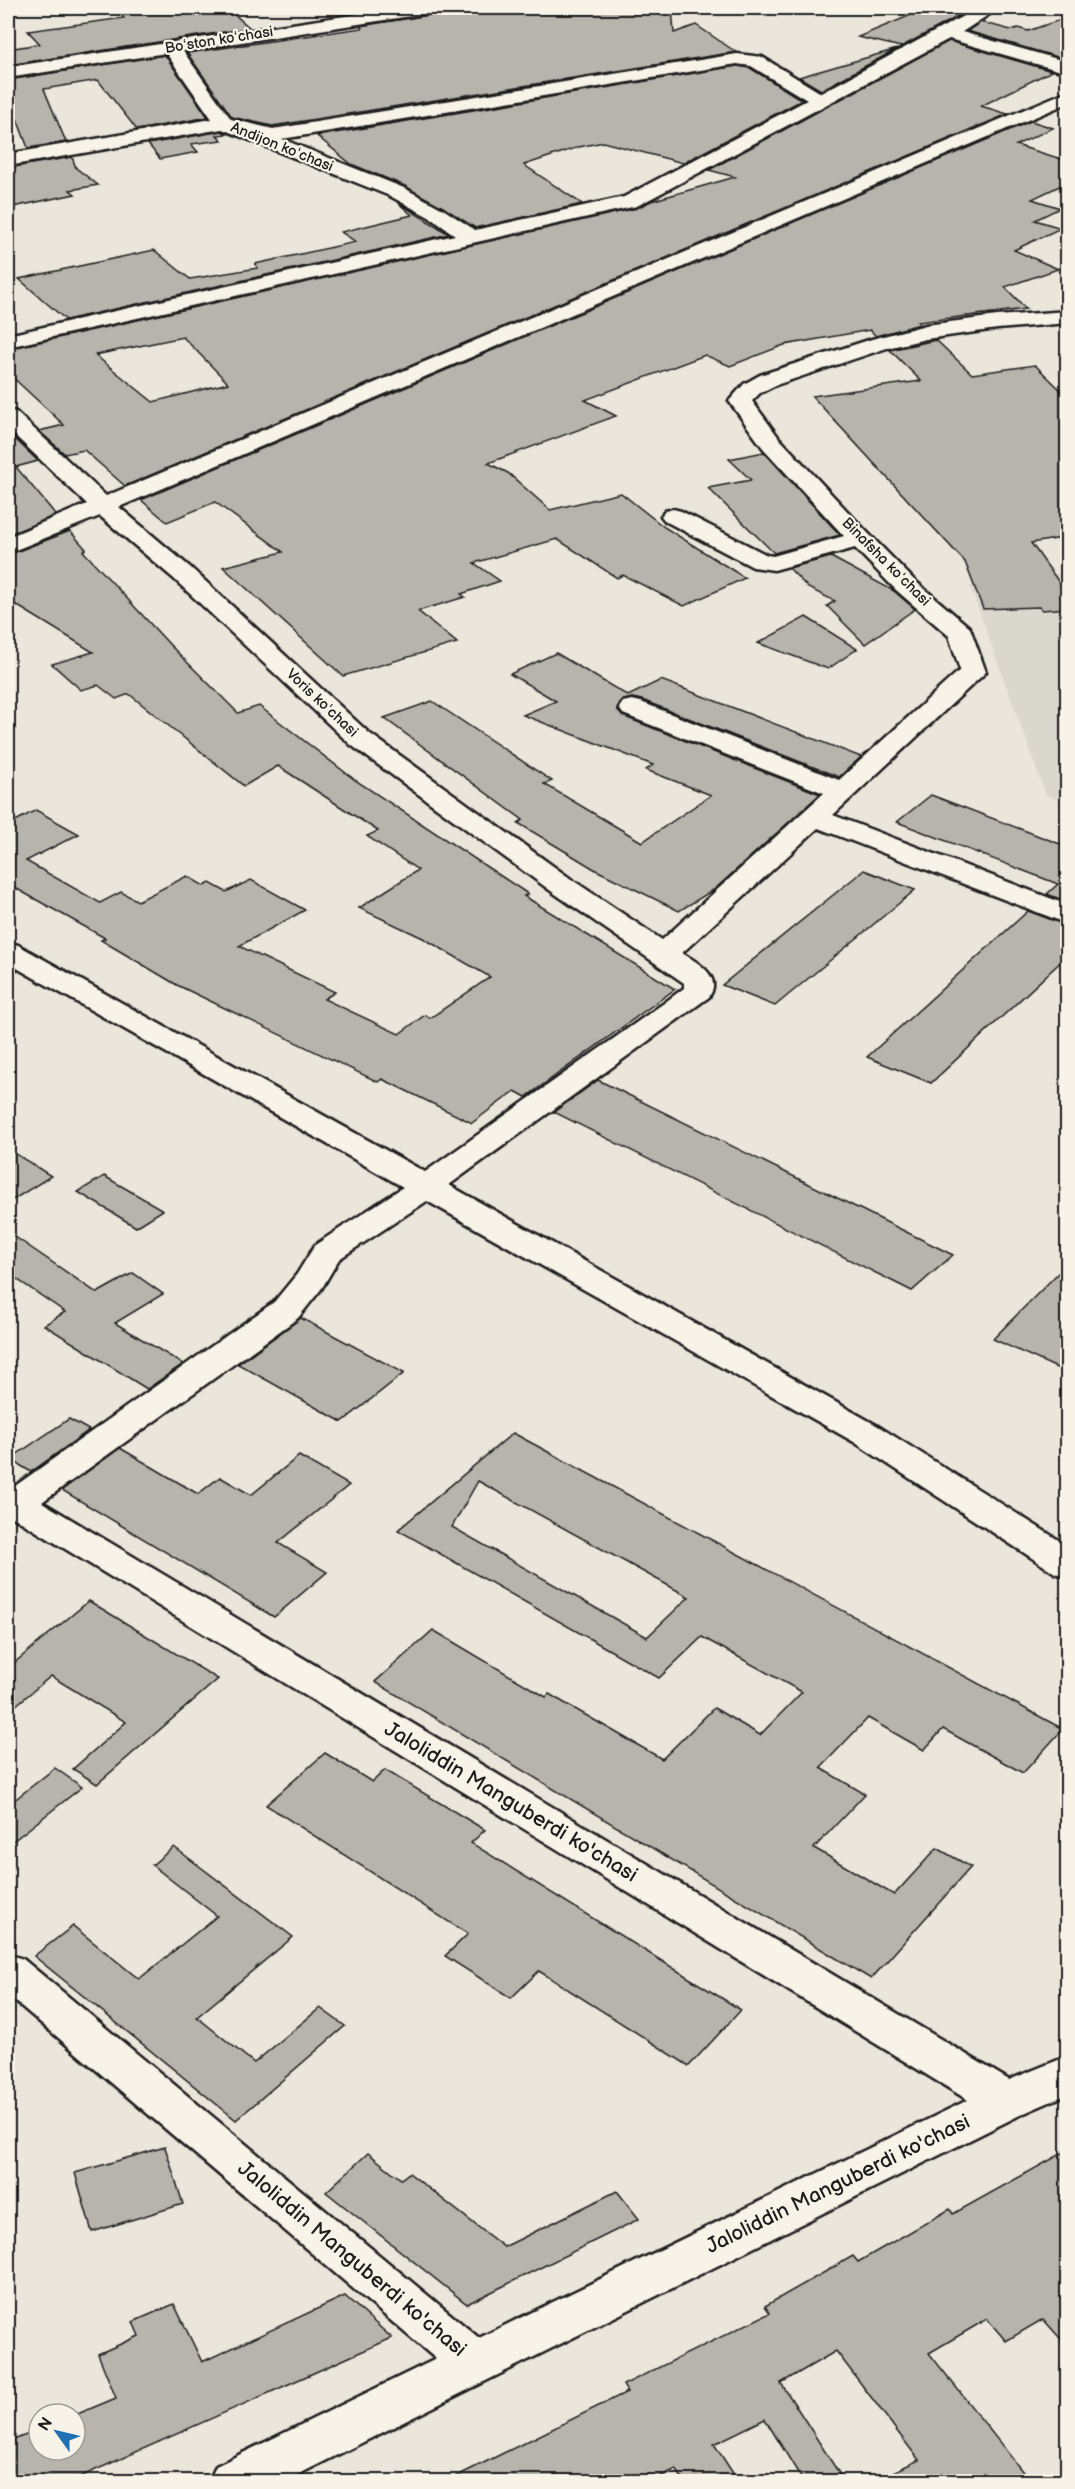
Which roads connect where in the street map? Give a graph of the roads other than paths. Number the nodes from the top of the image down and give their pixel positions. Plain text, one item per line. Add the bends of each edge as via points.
1 (430, 8) edge
2 (990, 8) edge
3 (947, 33) junction
4 (171, 47) junction
5 (1068, 68) edge
6 (8, 72) edge
7 (1068, 96) edge
8 (821, 101) junction
9 (1037, 109) junction
10 (1057, 118) dead end
11 (224, 123) junction
12 (8, 160) edge
13 (471, 237) junction
14 (1068, 317) edge
15 (8, 341) edge
16 (8, 417) edge
17 (103, 506) junction
18 (673, 516) dead end
19 (860, 539) junction
20 (8, 546) edge
21 (632, 708) dead end
22 (843, 791) junction
23 (814, 817) junction
24 (1068, 915) edge
25 (8, 951) edge
26 (665, 953) junction
27 (427, 1186) junction
28 (1068, 1564) edge
29 (8, 1971) edge
30 (1068, 2074) edge
31 (1007, 2101) junction
32 (476, 2363) junction
33 (233, 2481) edge

1 - 4 street, Boʻston koʻchasi
2 - 3 street
3 - 5 street
3 - 8 street
4 - 6 street, Boʻston koʻchasi
4 - 11 street
7 - 9 street
8 - 11 street via 746,58 273,135
8 - 13 street via 630,202
9 - 10 street
9 - 17 street
11 - 12 street, Andijon koʻchasi
11 - 13 street, Andijon koʻchasi via 397,192
13 - 15 street
14 - 19 street, Binafsha koʻchasi via 997,321 924,333 839,357 746,391 740,401 771,443
16 - 17 street, Voris koʻchasi
17 - 20 street
17 - 26 street, Voris koʻchasi via 182,573 360,739 561,885
18 - 19 street via 762,562 784,562
19 - 22 street, Binafsha koʻchasi via 905,585 961,633 973,672
21 - 22 street
22 - 23 street, Binafsha koʻchasi
23 - 24 street
23 - 26 street, Binafsha koʻchasi
25 - 27 street
26 - 27 street, Voris koʻchasi via 695,975 698,991
27 - 28 street via 866,1434
27 - 31 street, Jaloliddin Manguberdi ko'chasi via 327,1252 286,1310 16,1503
29 - 32 street, Jaloliddin Manguberdi ko'chasi
30 - 31 street, Jaloliddin Manguberdi ko'chasi
31 - 32 street, Jaloliddin Manguberdi ko'chasi
32 - 33 street, Jaloliddin Manguberdi ko'chasi

